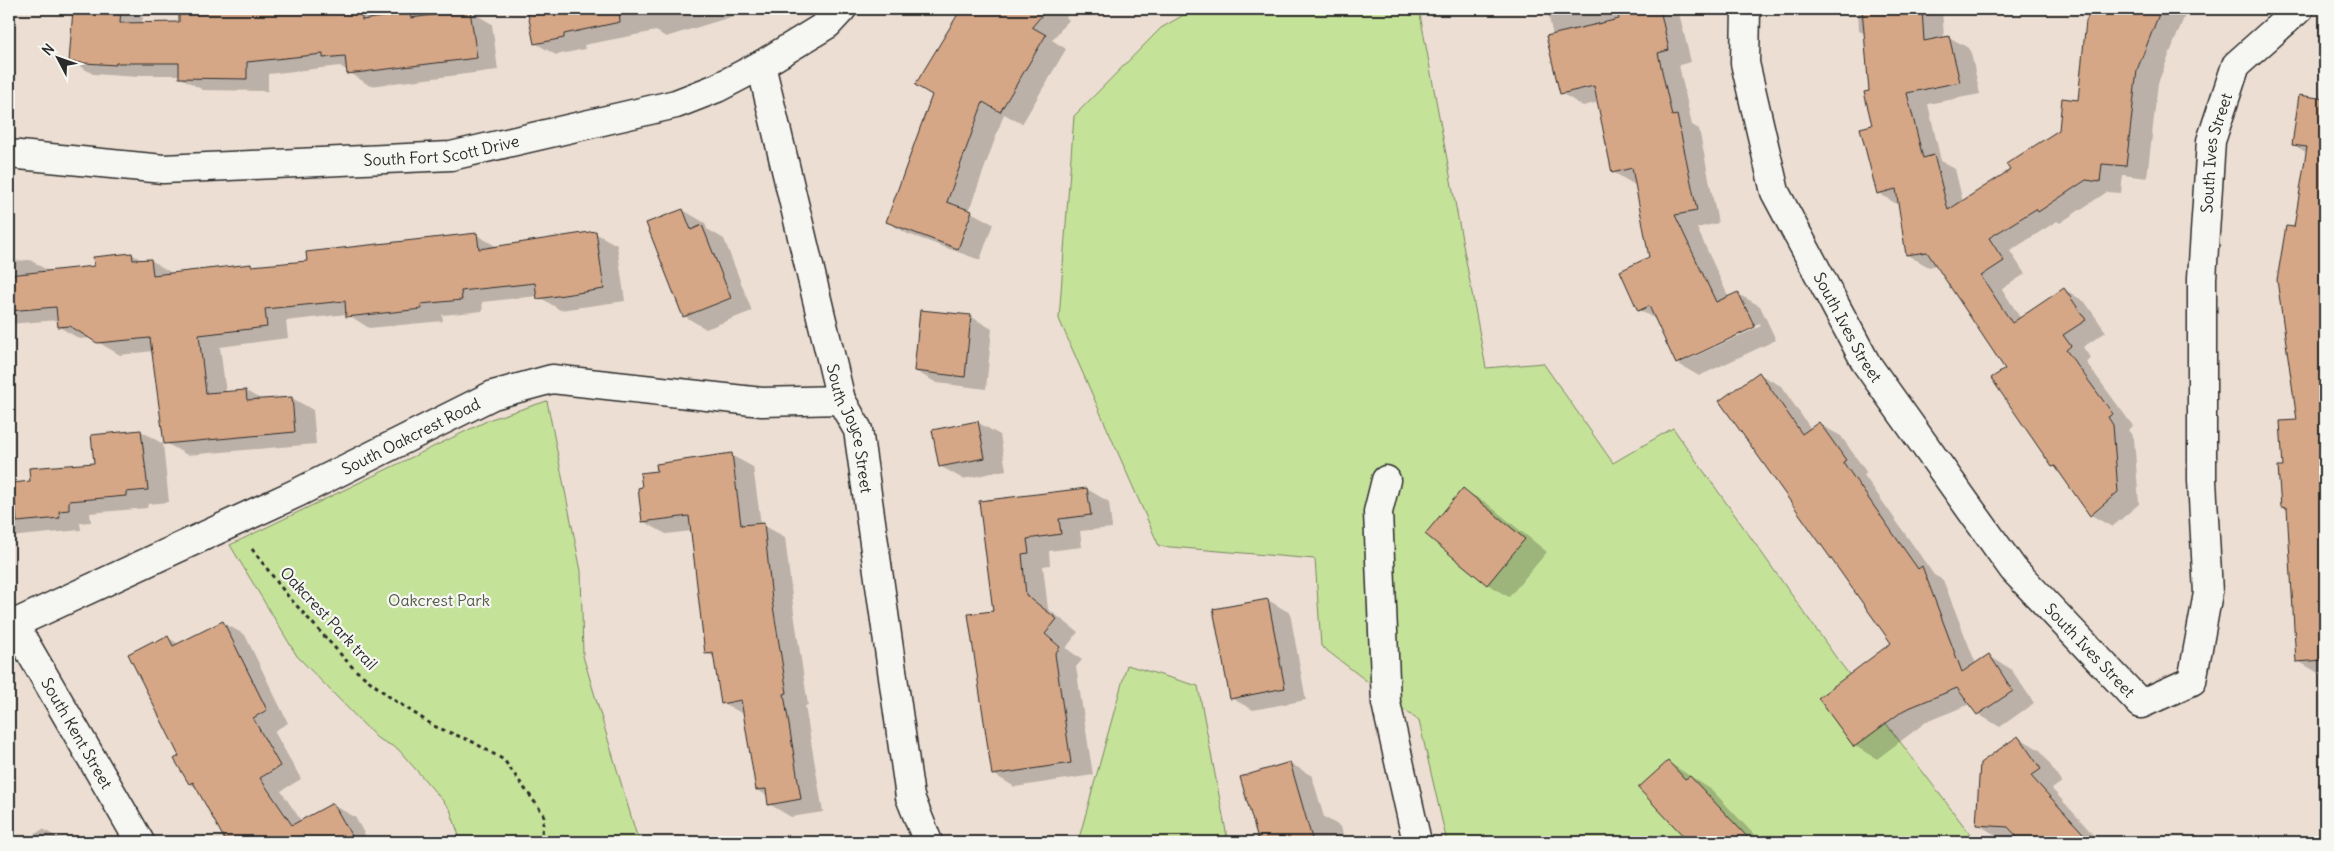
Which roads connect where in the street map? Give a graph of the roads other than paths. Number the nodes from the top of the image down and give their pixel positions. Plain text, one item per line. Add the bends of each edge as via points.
1 (842, 9) edge
2 (1746, 9) edge
3 (2299, 9) edge
4 (761, 66) junction
5 (9, 154) edge
6 (842, 400) junction
7 (1386, 480) dead end
8 (11, 624) edge
9 (140, 842) edge
10 (928, 842) edge
11 (1417, 842) edge

1 - 4 street, South Fort Scott Drive via 828,24
2 - 3 street, South Ives Street via 1745,63 1775,192 1866,363 2013,569 2141,704 2192,681 2208,593 2202,480 2202,278 2211,141 2236,65
4 - 5 street, South Fort Scott Drive via 676,104 451,156 163,169
4 - 6 street, South Joyce Street
6 - 8 street, South Oakcrest Road via 762,402 552,379 493,395 299,492
6 - 10 street, South Joyce Street via 858,430 910,797
7 - 11 street via 1378,512 1386,702
8 - 9 street, South Kent Street

